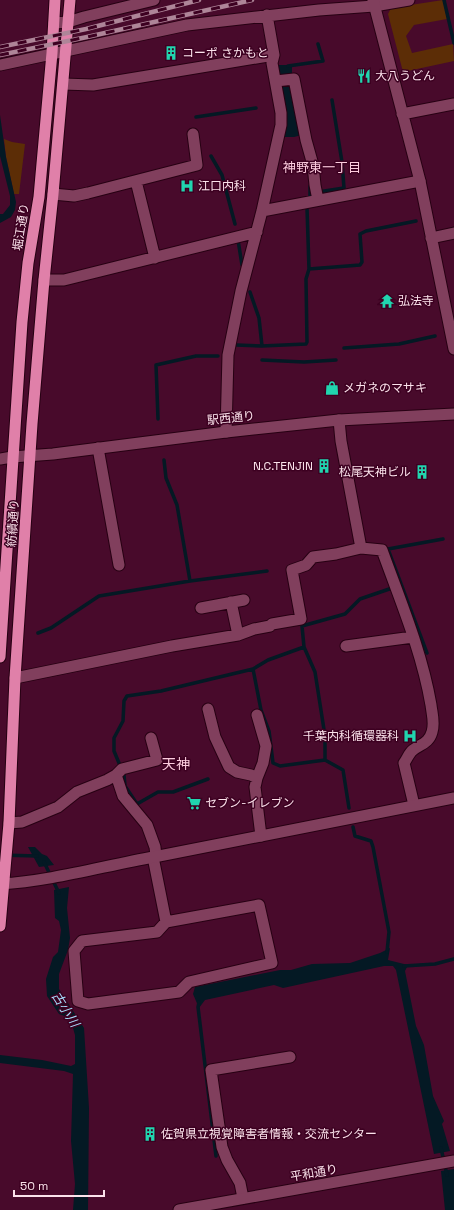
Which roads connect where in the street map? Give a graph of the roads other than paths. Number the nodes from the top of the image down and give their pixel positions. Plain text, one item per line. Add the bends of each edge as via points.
1 (55, 0) edge
2 (70, 0) edge
3 (154, 0) edge
4 (409, 0) edge
5 (374, 3) edge
6 (267, 15) junction
7 (68, 22) junction
8 (54, 23) junction
9 (65, 50) junction
10 (52, 53) junction
11 (274, 55) junction
12 (0, 65) edge
13 (276, 81) junction
14 (63, 84) junction
15 (454, 104) edge
16 (402, 114) junction
17 (193, 134) dead end
18 (136, 181) junction
19 (420, 181) junction
20 (53, 194) junction
21 (318, 200) junction
22 (262, 211) junction
23 (257, 232) junction
24 (454, 233) edge
25 (431, 238) junction
26 (155, 258) junction
27 (44, 280) junction
28 (453, 343) edge
29 (454, 414) edge
30 (339, 420) junction
31 (226, 432) junction
32 (98, 448) junction
33 (30, 456) junction
34 (12, 457) junction
35 (0, 459) edge
36 (361, 548) junction
37 (119, 565) dead end
38 (244, 600) dead end
39 (231, 602) junction
40 (202, 608) dead end
41 (238, 635) junction
42 (413, 637) junction
43 (346, 646) dead end
44 (0, 657) edge
45 (15, 678) junction
46 (208, 709) dead end
47 (257, 715) dead end
48 (151, 738) dead end
49 (120, 772) junction
50 (257, 778) junction
51 (454, 798) edge
52 (414, 805) junction
53 (9, 823) junction
54 (261, 836) junction
55 (155, 856) junction
56 (2, 884) edge
57 (166, 922) junction
58 (0, 926) edge
59 (290, 1057) dead end
60 (452, 1162) edge
61 (243, 1198) junction
62 (179, 1210) edge

1 - 8 highway, 堀江通り
2 - 7 highway
3 - 7 street
4 - 5 street
5 - 6 street
5 - 16 street
6 - 9 street via 187,25
6 - 11 street
7 - 8 street
7 - 9 highway
8 - 10 highway, 堀江通り
9 - 10 street
9 - 14 highway
10 - 12 street
10 - 34 highway, 堀江通り via 39,197 28,263
11 - 13 street via 272,63
11 - 14 street via 93,85
13 - 21 street via 294,79
13 - 22 street via 281,125
14 - 20 highway
15 - 16 street
16 - 19 street
17 - 18 street via 197,165
18 - 20 street via 74,196
18 - 26 street
19 - 21 street
19 - 25 street
20 - 27 highway
21 - 22 street
22 - 23 street
23 - 26 street
23 - 31 street via 241,291 228,355
24 - 25 street
25 - 28 street
26 - 27 street via 64,280
27 - 33 highway
29 - 30 street, 駅西通り
30 - 31 street, 駅西通り
30 - 36 street
31 - 32 street, 駅西通り
32 - 33 street, 駅西通り
32 - 37 street
33 - 34 street, 駅西通り
33 - 45 highway, 紡績通り
34 - 35 street, 駅西通り
34 - 44 highway, 紡績通り
36 - 41 street via 313,557 306,565 292,570 301,619 272,624
36 - 42 street via 382,550
38 - 39 street
39 - 40 street
39 - 41 street
41 - 45 street
42 - 43 street
42 - 52 street via 424,669 434,724 430,739 412,751 404,763
45 - 53 highway, 紡績通り
46 - 50 street via 215,737 229,767
47 - 50 street via 266,746
48 - 49 street via 157,760
49 - 53 street via 78,792 58,807 22,822
49 - 55 street via 122,796 147,825 155,847
50 - 54 street via 256,799
51 - 52 street
52 - 54 street
53 - 56 highway, 紡績通り
54 - 55 street
55 - 56 street via 65,876
55 - 57 street
56 - 58 highway, 紡績通り
57 - 57 street via 259,905 272,963 189,982 179,992 88,1004 78,1001 74,951 82,941 157,932
59 - 61 street via 211,1070 222,1147 240,1183
60 - 61 street, 平和通り
61 - 62 street, 平和通り

